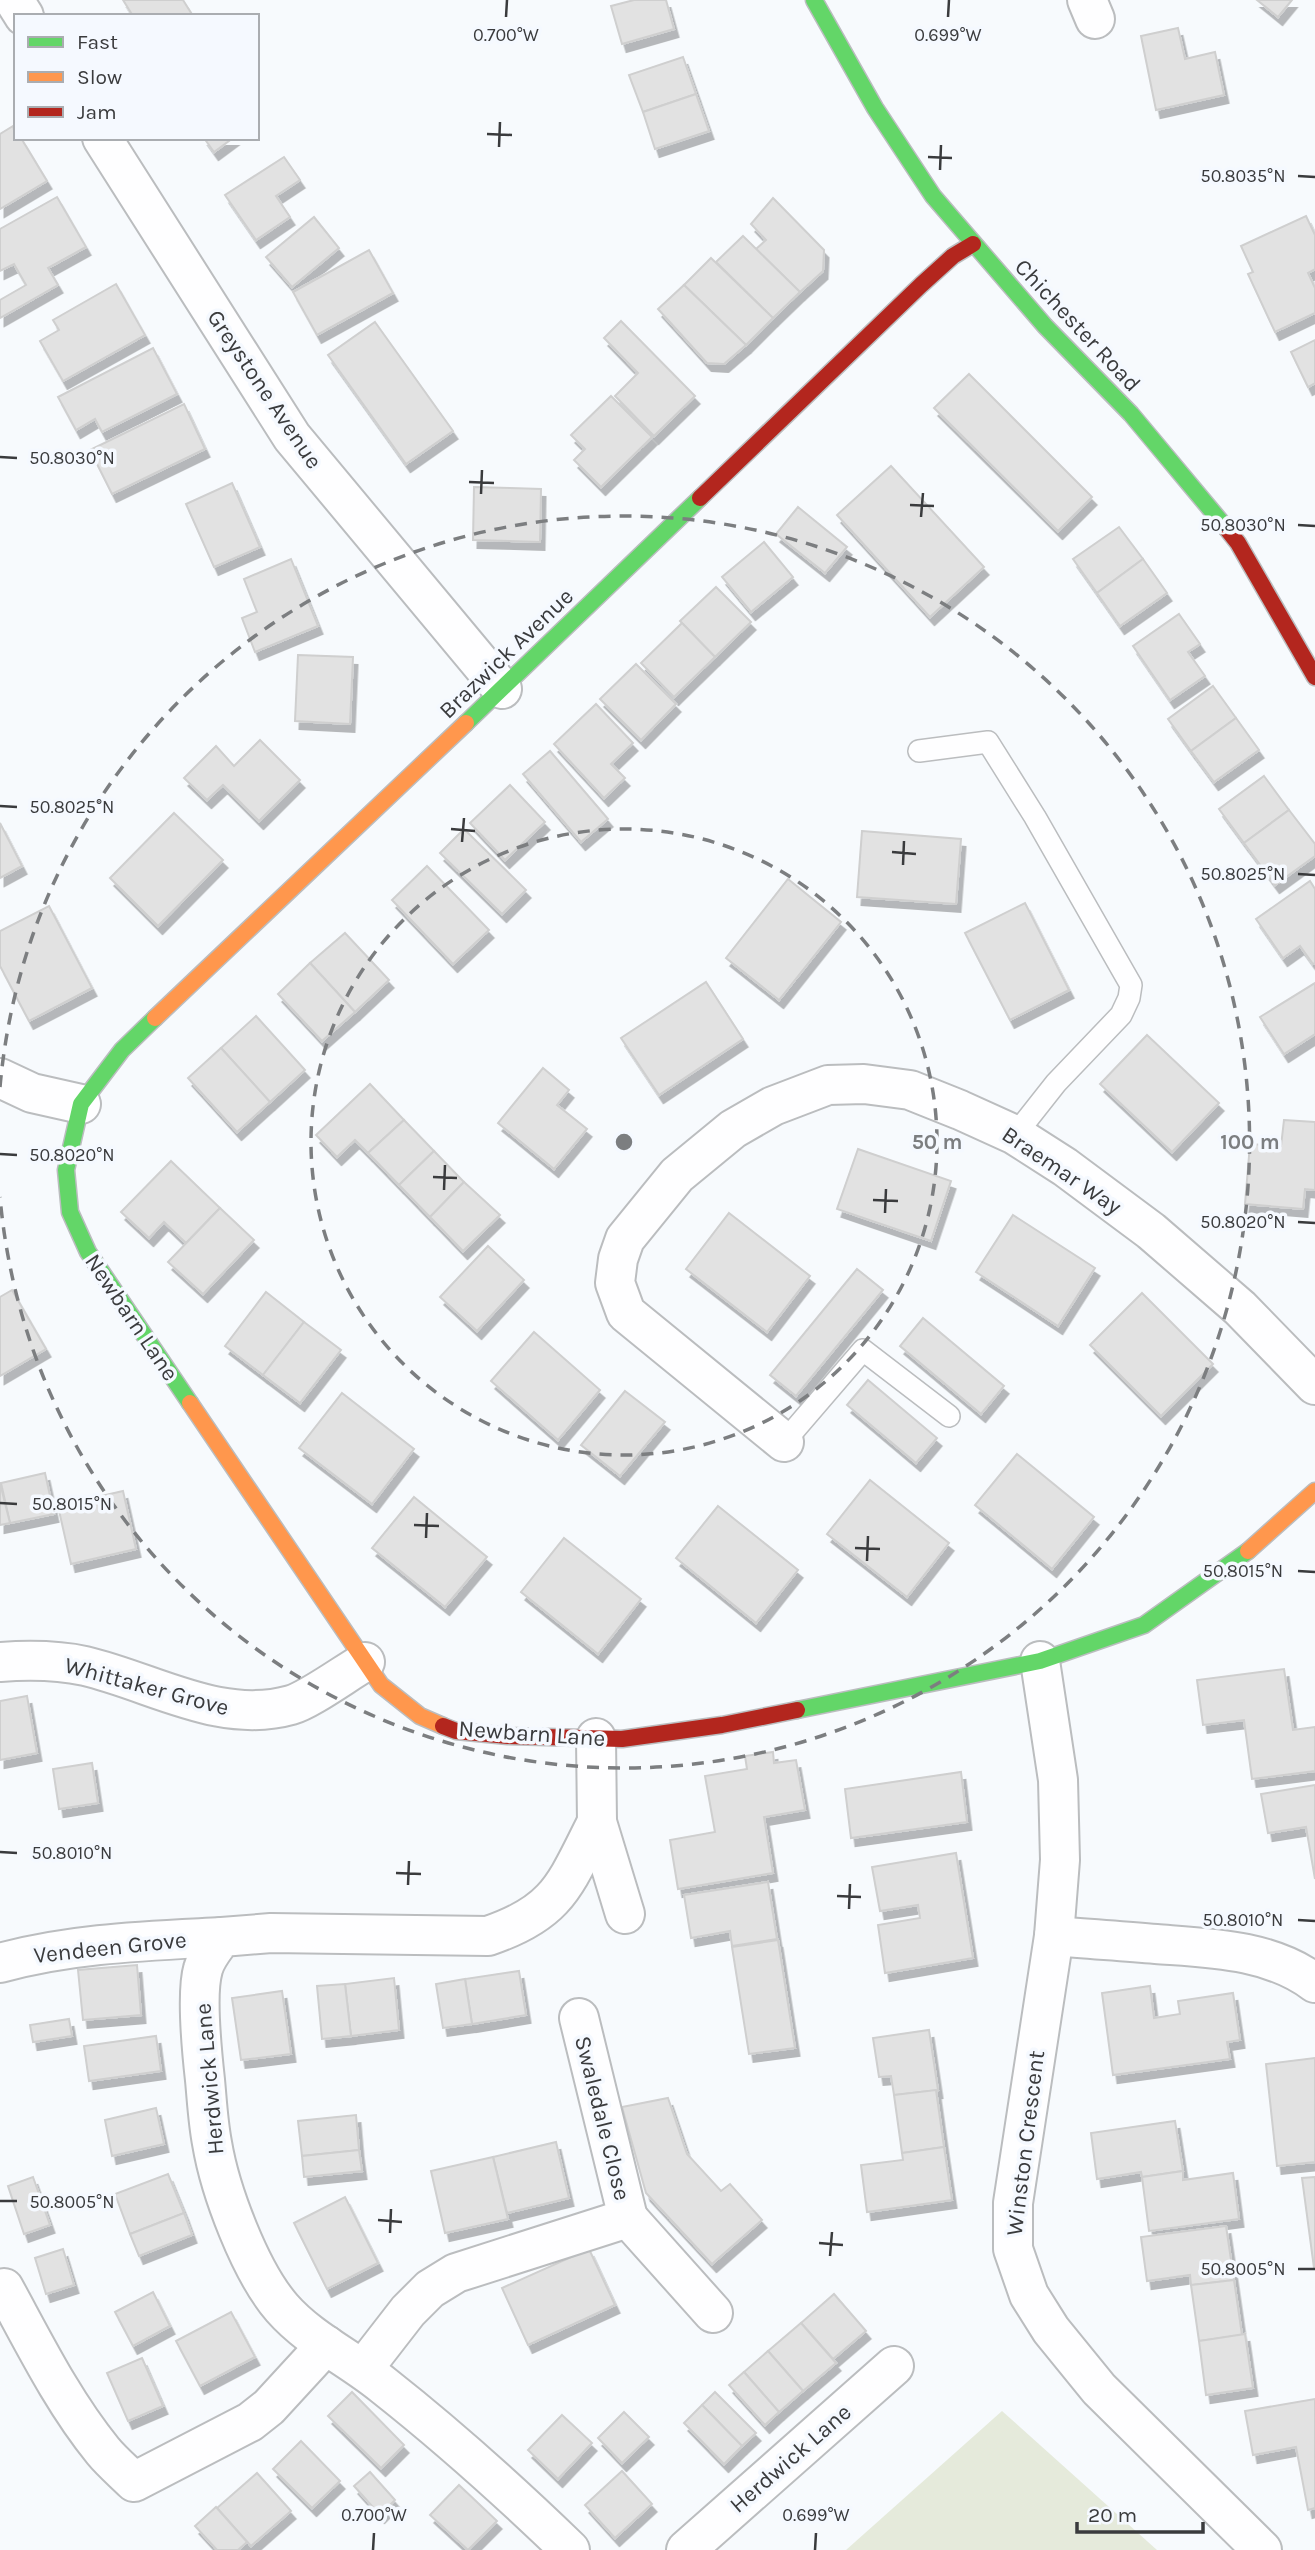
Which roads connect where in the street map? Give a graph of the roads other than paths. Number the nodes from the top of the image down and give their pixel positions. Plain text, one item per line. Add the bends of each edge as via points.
1 (814, 0) edge
2 (103, 140) edge
3 (973, 244) junction
4 (1315, 677) edge
5 (502, 689) junction
6 (919, 751) dead end
7 (0, 1078) edge
8 (81, 1104) junction
9 (1015, 1135) junction
10 (1315, 1385) edge
11 (949, 1416) dead end
12 (784, 1442) joint
13 (1315, 1491) edge
14 (1040, 1661) junction
15 (0, 1662) edge
16 (365, 1662) junction
17 (596, 1738) junction
18 (597, 1822) junction
19 (625, 1914) dead end
20 (1054, 1936) junction
21 (222, 1937) junction
22 (0, 1963) edge
23 (1315, 1983) edge
24 (579, 2018) dead end
25 (628, 2218) junction
26 (0, 2289) edge
27 (713, 2313) dead end
28 (326, 2345) junction
29 (894, 2366) dead end
30 (363, 2369) junction
31 (570, 2550) edge
32 (686, 2550) edge
33 (1262, 2550) edge

1 - 3 street, Chichester Road via 875,108 933,196
2 - 5 street, Greystone Avenue via 292,437
3 - 4 street, Chichester Road via 1131,414 1238,543
3 - 5 street, Brazwick Avenue via 921,285
5 - 8 street, Brazwick Avenue via 166,1005 122,1050
6 - 9 lane via 988,742 1131,985 1121,1015 1056,1083
7 - 8 street via 32,1093
8 - 16 street, Newbarn Lane via 66,1170 71,1212 88,1252
9 - 10 street, Braemar Way via 1151,1231 1240,1308
9 - 12 street, Braemar Way via 909,1090 864,1084 828,1086 774,1106 733,1129 677,1175 625,1239 615,1283 626,1313
11 - 12 lane via 863,1350
13 - 14 street, Newbarn Lane via 1242,1556 1144,1625
14 - 17 street, Newbarn Lane via 722,1725 622,1739
14 - 20 street, Winston Crescent via 1058,1780 1060,1860
15 - 16 street, Whittaker Grove via 44,1660 84,1666 217,1708 256,1711 293,1705
16 - 17 street, Newbarn Lane via 381,1685 420,1716 456,1731
17 - 18 street
18 - 19 street
18 - 21 street via 565,1885 551,1902 514,1927 488,1936 271,1933
20 - 23 street via 1211,1947 1261,1958 1302,1973
20 - 33 street, Winston Crescent via 1015,2190 1013,2249 1029,2295 1099,2389
21 - 22 street, Vendeen Grove via 78,1947
21 - 28 street, Herdwick Lane via 208,1957 201,1984 202,2056 218,2174 262,2278 281,2307
24 - 25 street, Swaledale Close
25 - 27 street, Swaledale Close
25 - 30 street, Swaledale Close via 456,2273 430,2289 408,2311
26 - 28 street via 4,2288 83,2424 104,2454 134,2482 250,2422 270,2407
28 - 30 street, Herdwick Lane
29 - 32 street, Herdwick Lane
30 - 31 street, Herdwick Lane via 510,2492

